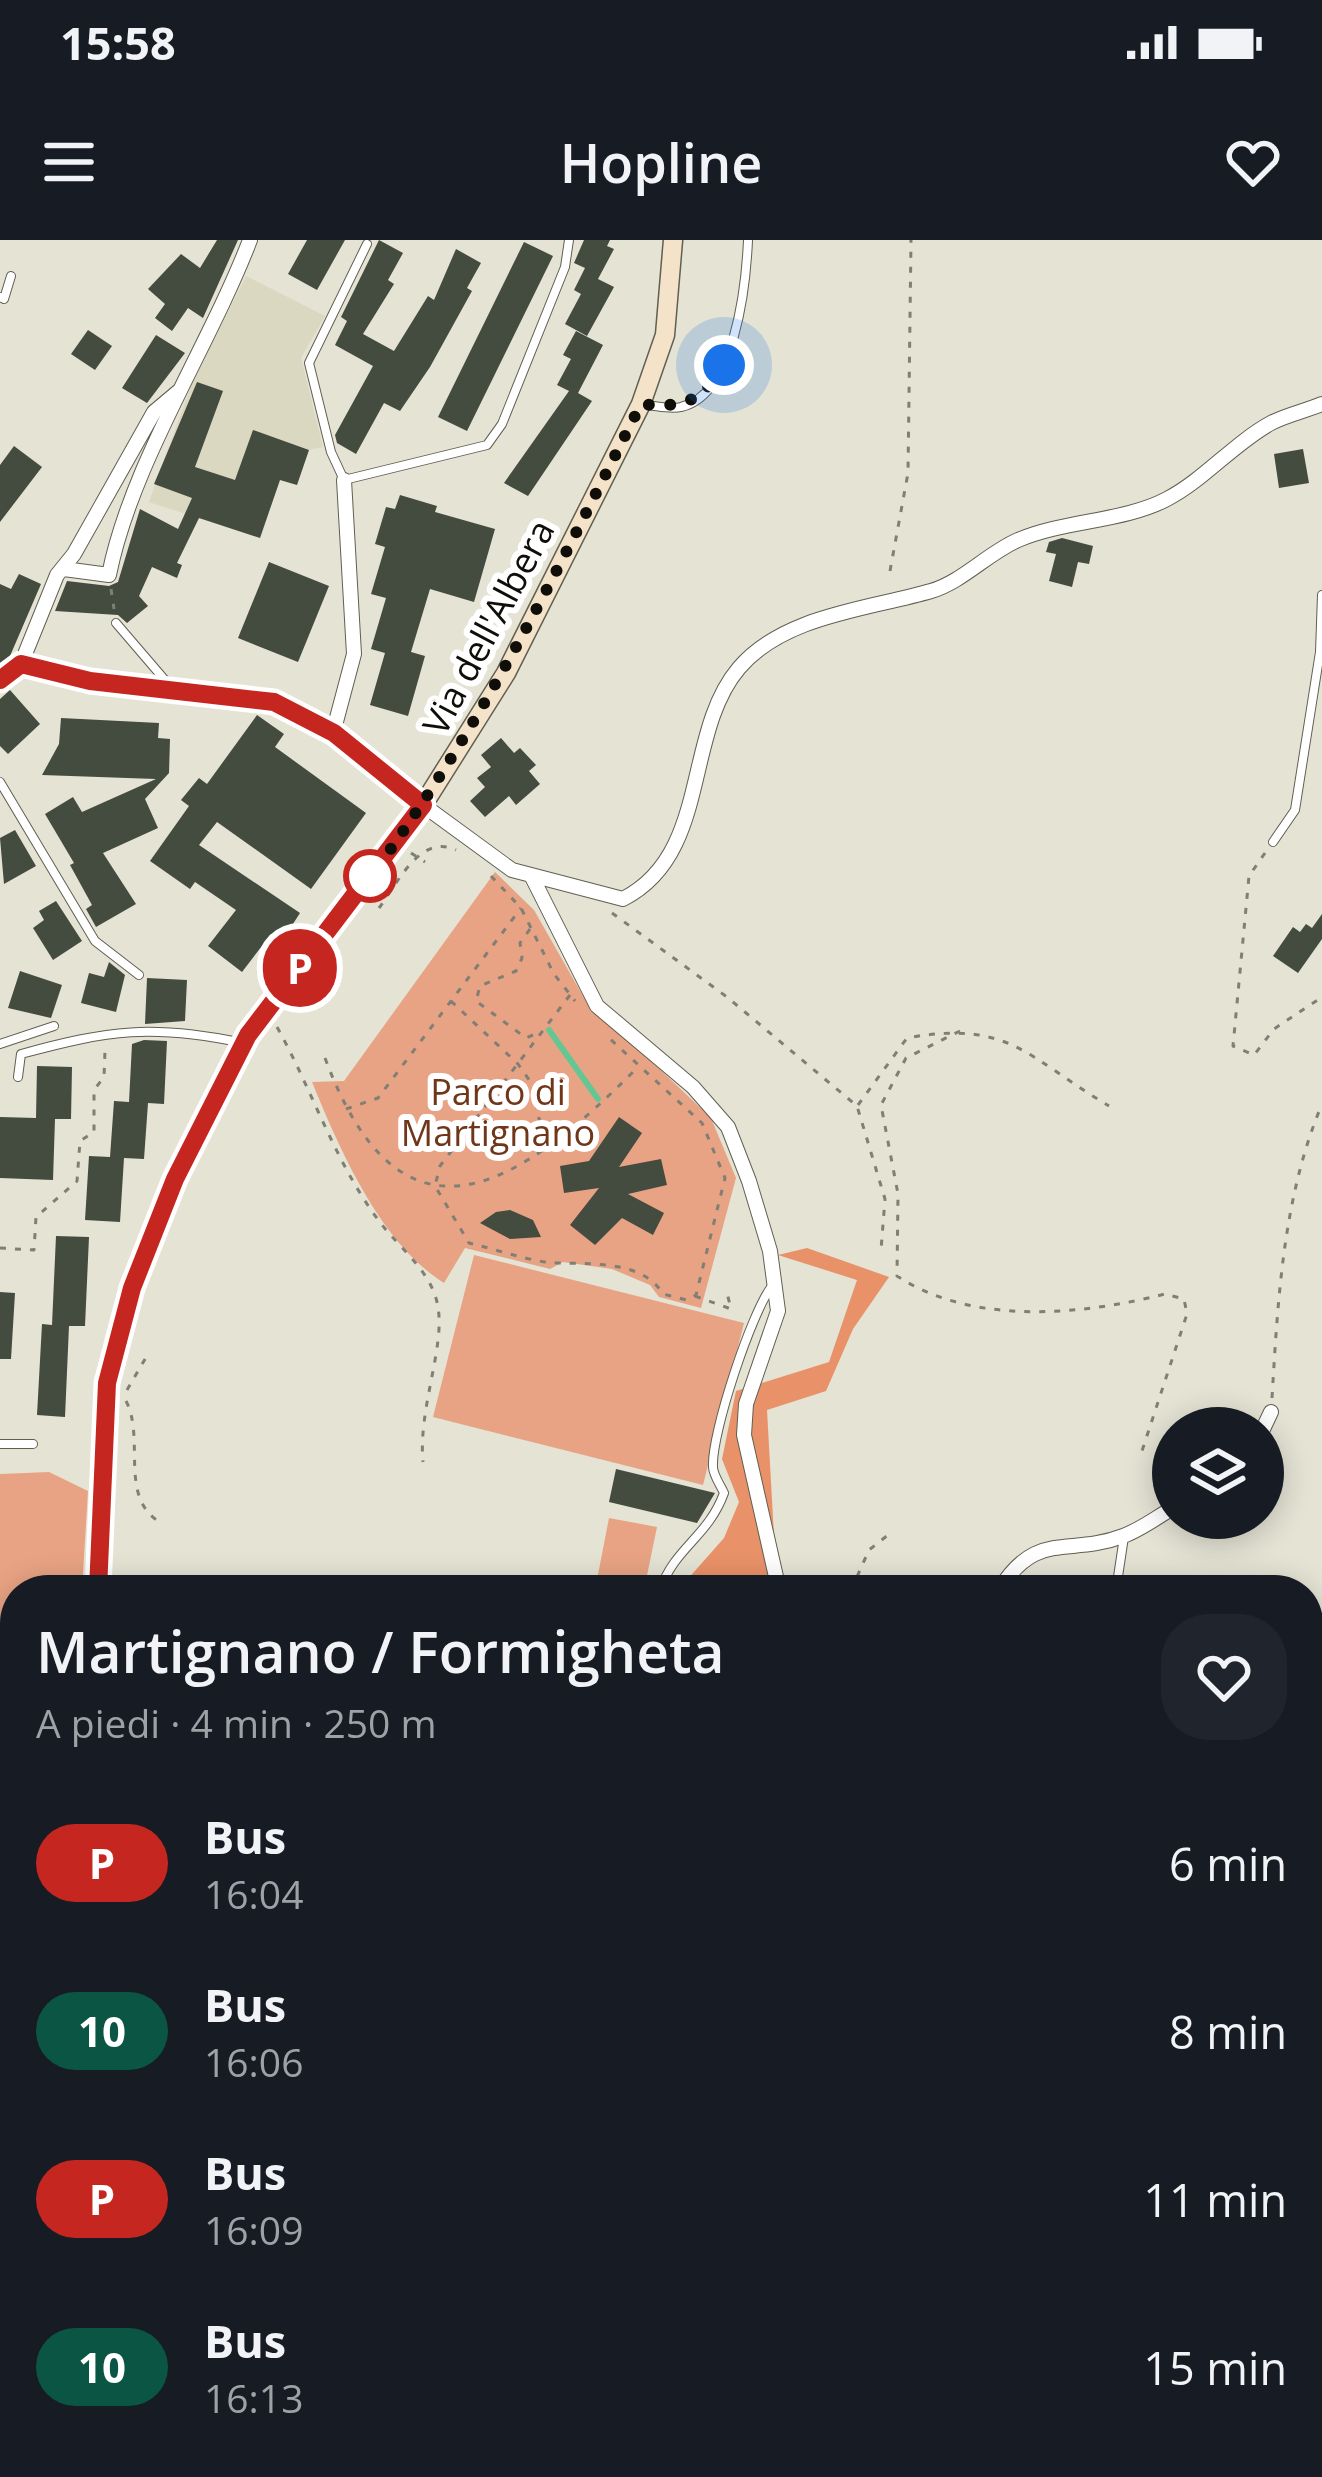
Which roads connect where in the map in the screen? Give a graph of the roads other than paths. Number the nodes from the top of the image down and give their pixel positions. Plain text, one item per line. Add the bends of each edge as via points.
1 (250, 240) edge
2 (569, 240) edge
3 (673, 240) edge
4 (748, 240) edge
5 (367, 244) dead end
6 (11, 275) dead end
7 (0, 298) edge
8 (178, 391) junction
9 (641, 404) junction
10 (1322, 404) edge
11 (344, 480) junction
12 (64, 569) junction
13 (1322, 596) edge
14 (116, 623) road end
15 (21, 664) junction
16 (0, 680) edge
17 (175, 692) junction
18 (334, 733) junction
19 (0, 782) edge
20 (423, 805) junction
21 (1274, 842) road end
22 (532, 877) junction
23 (139, 975) dead end
24 (54, 1026) dead end
25 (243, 1043) junction
26 (0, 1044) edge
27 (18, 1077) dead end
28 (773, 1284) junction
29 (0, 1444) edge
30 (33, 1444) dead end
31 (1152, 1520) edge
32 (1124, 1536) junction
33 (99, 1575) edge
34 (665, 1575) edge
35 (776, 1575) edge
36 (1010, 1575) edge
37 (1118, 1575) edge

1 - 8 street
2 - 11 lane via 565,267 487,445
3 - 9 street, Via dell'Albera via 665,335
4 - 9 lane via 746,289 724,365 706,394 680,408
5 - 11 lane via 309,363
6 - 7 lane
8 - 12 street via 154,412
8 - 12 street via 109,575
9 - 20 street, Via dell'Albera via 506,674
10 - 22 street via 1271,423 1162,501 1017,541 939,588 841,611 758,651 719,704 695,793 666,858 623,899
11 - 18 street via 355,654
12 - 15 street
13 - 21 lane via 1295,810
14 - 17 lane
15 - 16 street
15 - 17 street
17 - 18 street via 274,702
18 - 20 street
19 - 23 lane via 95,940
20 - 22 street
20 - 25 street, Via dell'Albera
22 - 28 street via 597,1006 728,1127 770,1251
24 - 26 lane
25 - 27 lane via 106,1030 20,1054
25 - 33 street, Via dell'Albera via 132,1288 107,1383
28 - 34 lane via 735,1372 713,1467 724,1493 713,1524
28 - 35 street via 778,1311 746,1404 744,1435
29 - 30 lane
31 - 32 street
32 - 36 street via 1050,1546 1023,1558
32 - 37 lane

